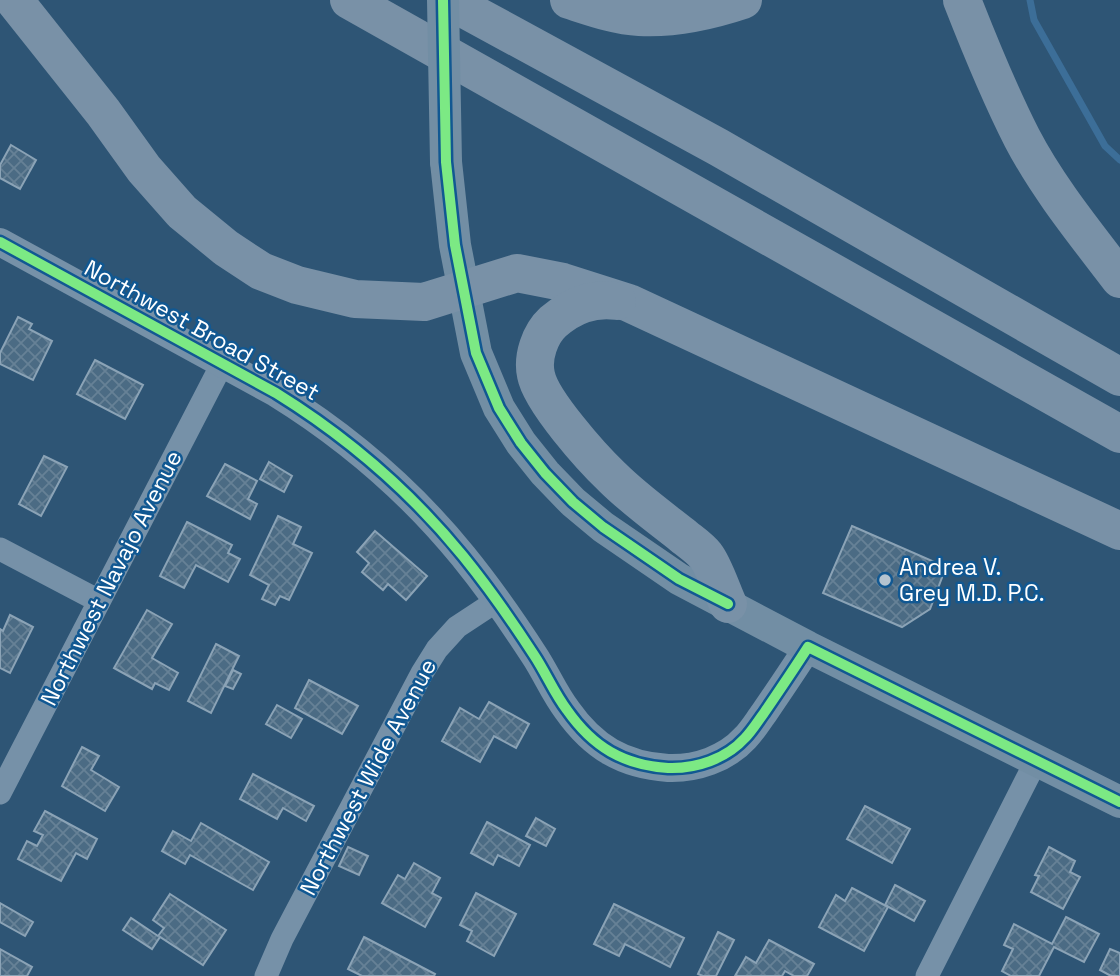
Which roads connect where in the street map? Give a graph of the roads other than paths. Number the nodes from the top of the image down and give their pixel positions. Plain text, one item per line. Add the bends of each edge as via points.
1 (14, 0) edge
2 (349, 0) edge
3 (443, 0) edge
4 (448, 0) edge
5 (569, 0) edge
6 (743, 0) edge
7 (961, 0) edge
8 (0, 242) edge
9 (1120, 279) edge
10 (464, 289) junction
11 (629, 303) junction
12 (222, 364) junction
13 (1120, 377) edge
14 (1120, 434) edge
15 (1120, 531) edge
16 (0, 549) edge
17 (498, 600) junction
18 (99, 601) junction
19 (728, 604) junction
20 (808, 647) junction
21 (1037, 760) junction
22 (0, 793) edge
23 (1120, 802) edge
24 (266, 976) edge
25 (927, 976) edge

1 - 10 highway via 144,169 183,212 261,271 355,299 424,302
2 - 14 highway
3 - 10 main road, bridge via 446,162
4 - 13 highway via 718,147
5 - 6 highway via 638,17 679,16
7 - 9 highway via 1023,139 1064,205
8 - 12 street, Northwest Broad Street
10 - 11 highway via 517,273
10 - 19 main road via 476,353 499,408 545,473 634,550
11 - 15 highway
11 - 19 highway via 590,301 551,323 541,338 536,375 571,432 611,477 706,555
12 - 17 street, Northwest Broad Street via 302,409 377,467 427,514
12 - 18 street, Northwest Navajo Avenue
16 - 18 street
17 - 20 street, Northwest Broad Street via 586,734 620,758 638,764 684,769 729,752 746,738
17 - 24 street, Northwest Wide Avenue via 457,627 422,673
18 - 22 street, Northwest Navajo Avenue
19 - 20 main road
20 - 21 main road
21 - 23 main road
21 - 25 street

